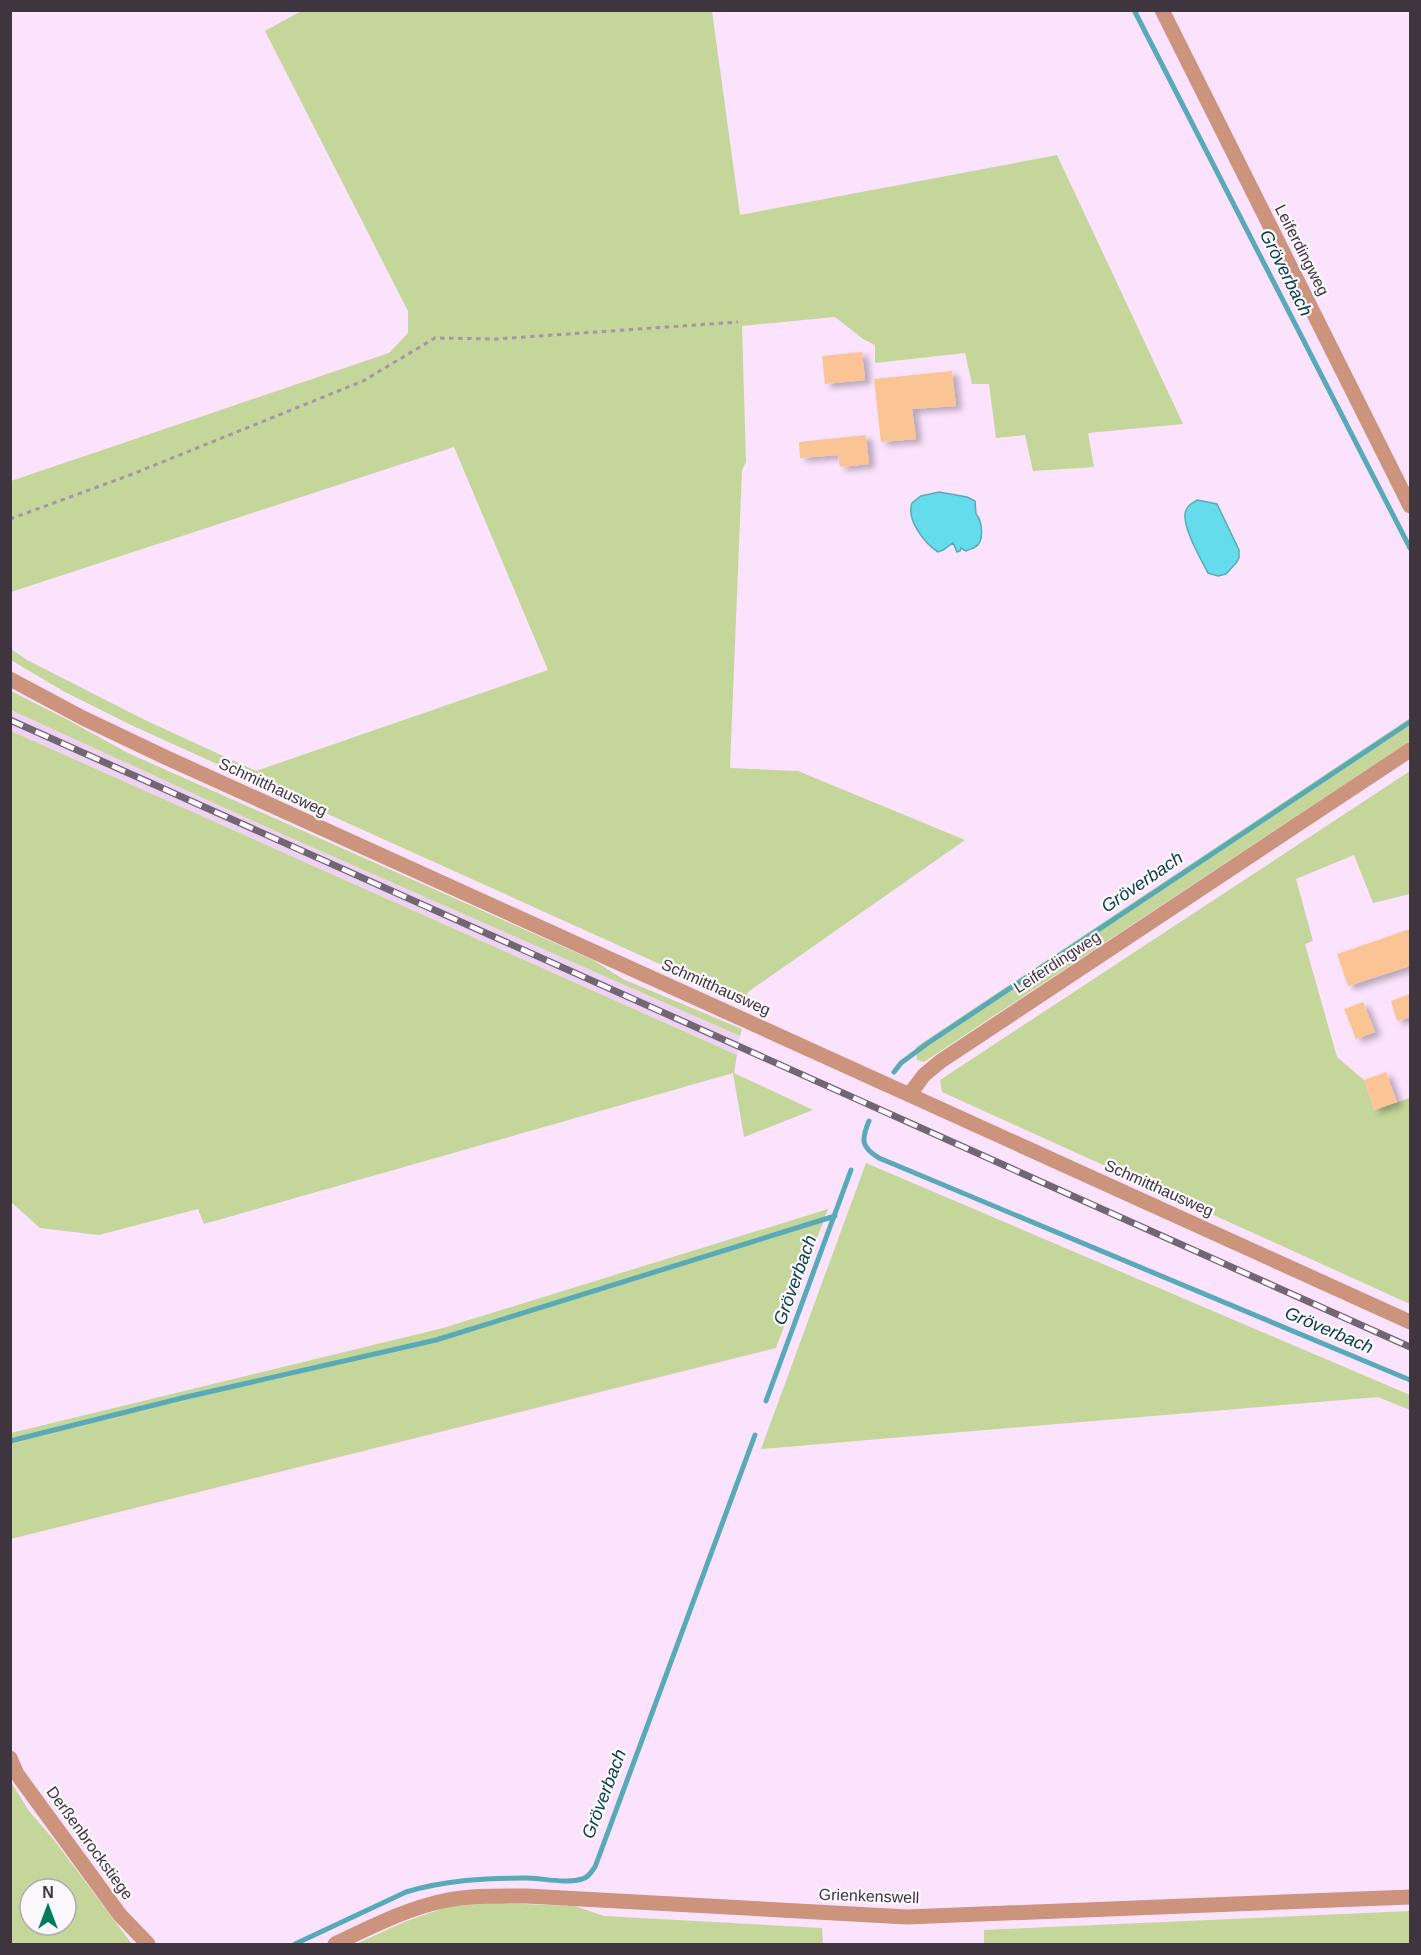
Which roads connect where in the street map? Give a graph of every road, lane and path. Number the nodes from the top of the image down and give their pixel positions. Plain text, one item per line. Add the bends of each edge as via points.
1 (1162, 10) edge
2 (738, 322) dead end
3 (1410, 506) edge
4 (10, 519) edge
5 (10, 679) edge
6 (1410, 750) edge
7 (910, 1094) junction
8 (1410, 1322) edge
9 (10, 1758) edge
10 (1410, 1897) edge
11 (148, 1944) edge
12 (335, 1944) edge

1 - 3 street, Leiferdingweg
2 - 4 path via 497,339 435,338 363,381
5 - 7 street, Schmitthausweg via 158,754
6 - 7 street, Leiferdingweg via 941,1061
7 - 8 street, Schmitthausweg
9 - 11 street, Derßenbrockstiege via 17,1774 114,1906
10 - 12 street, Grienkenswell via 907,1917 485,1896 431,1904

